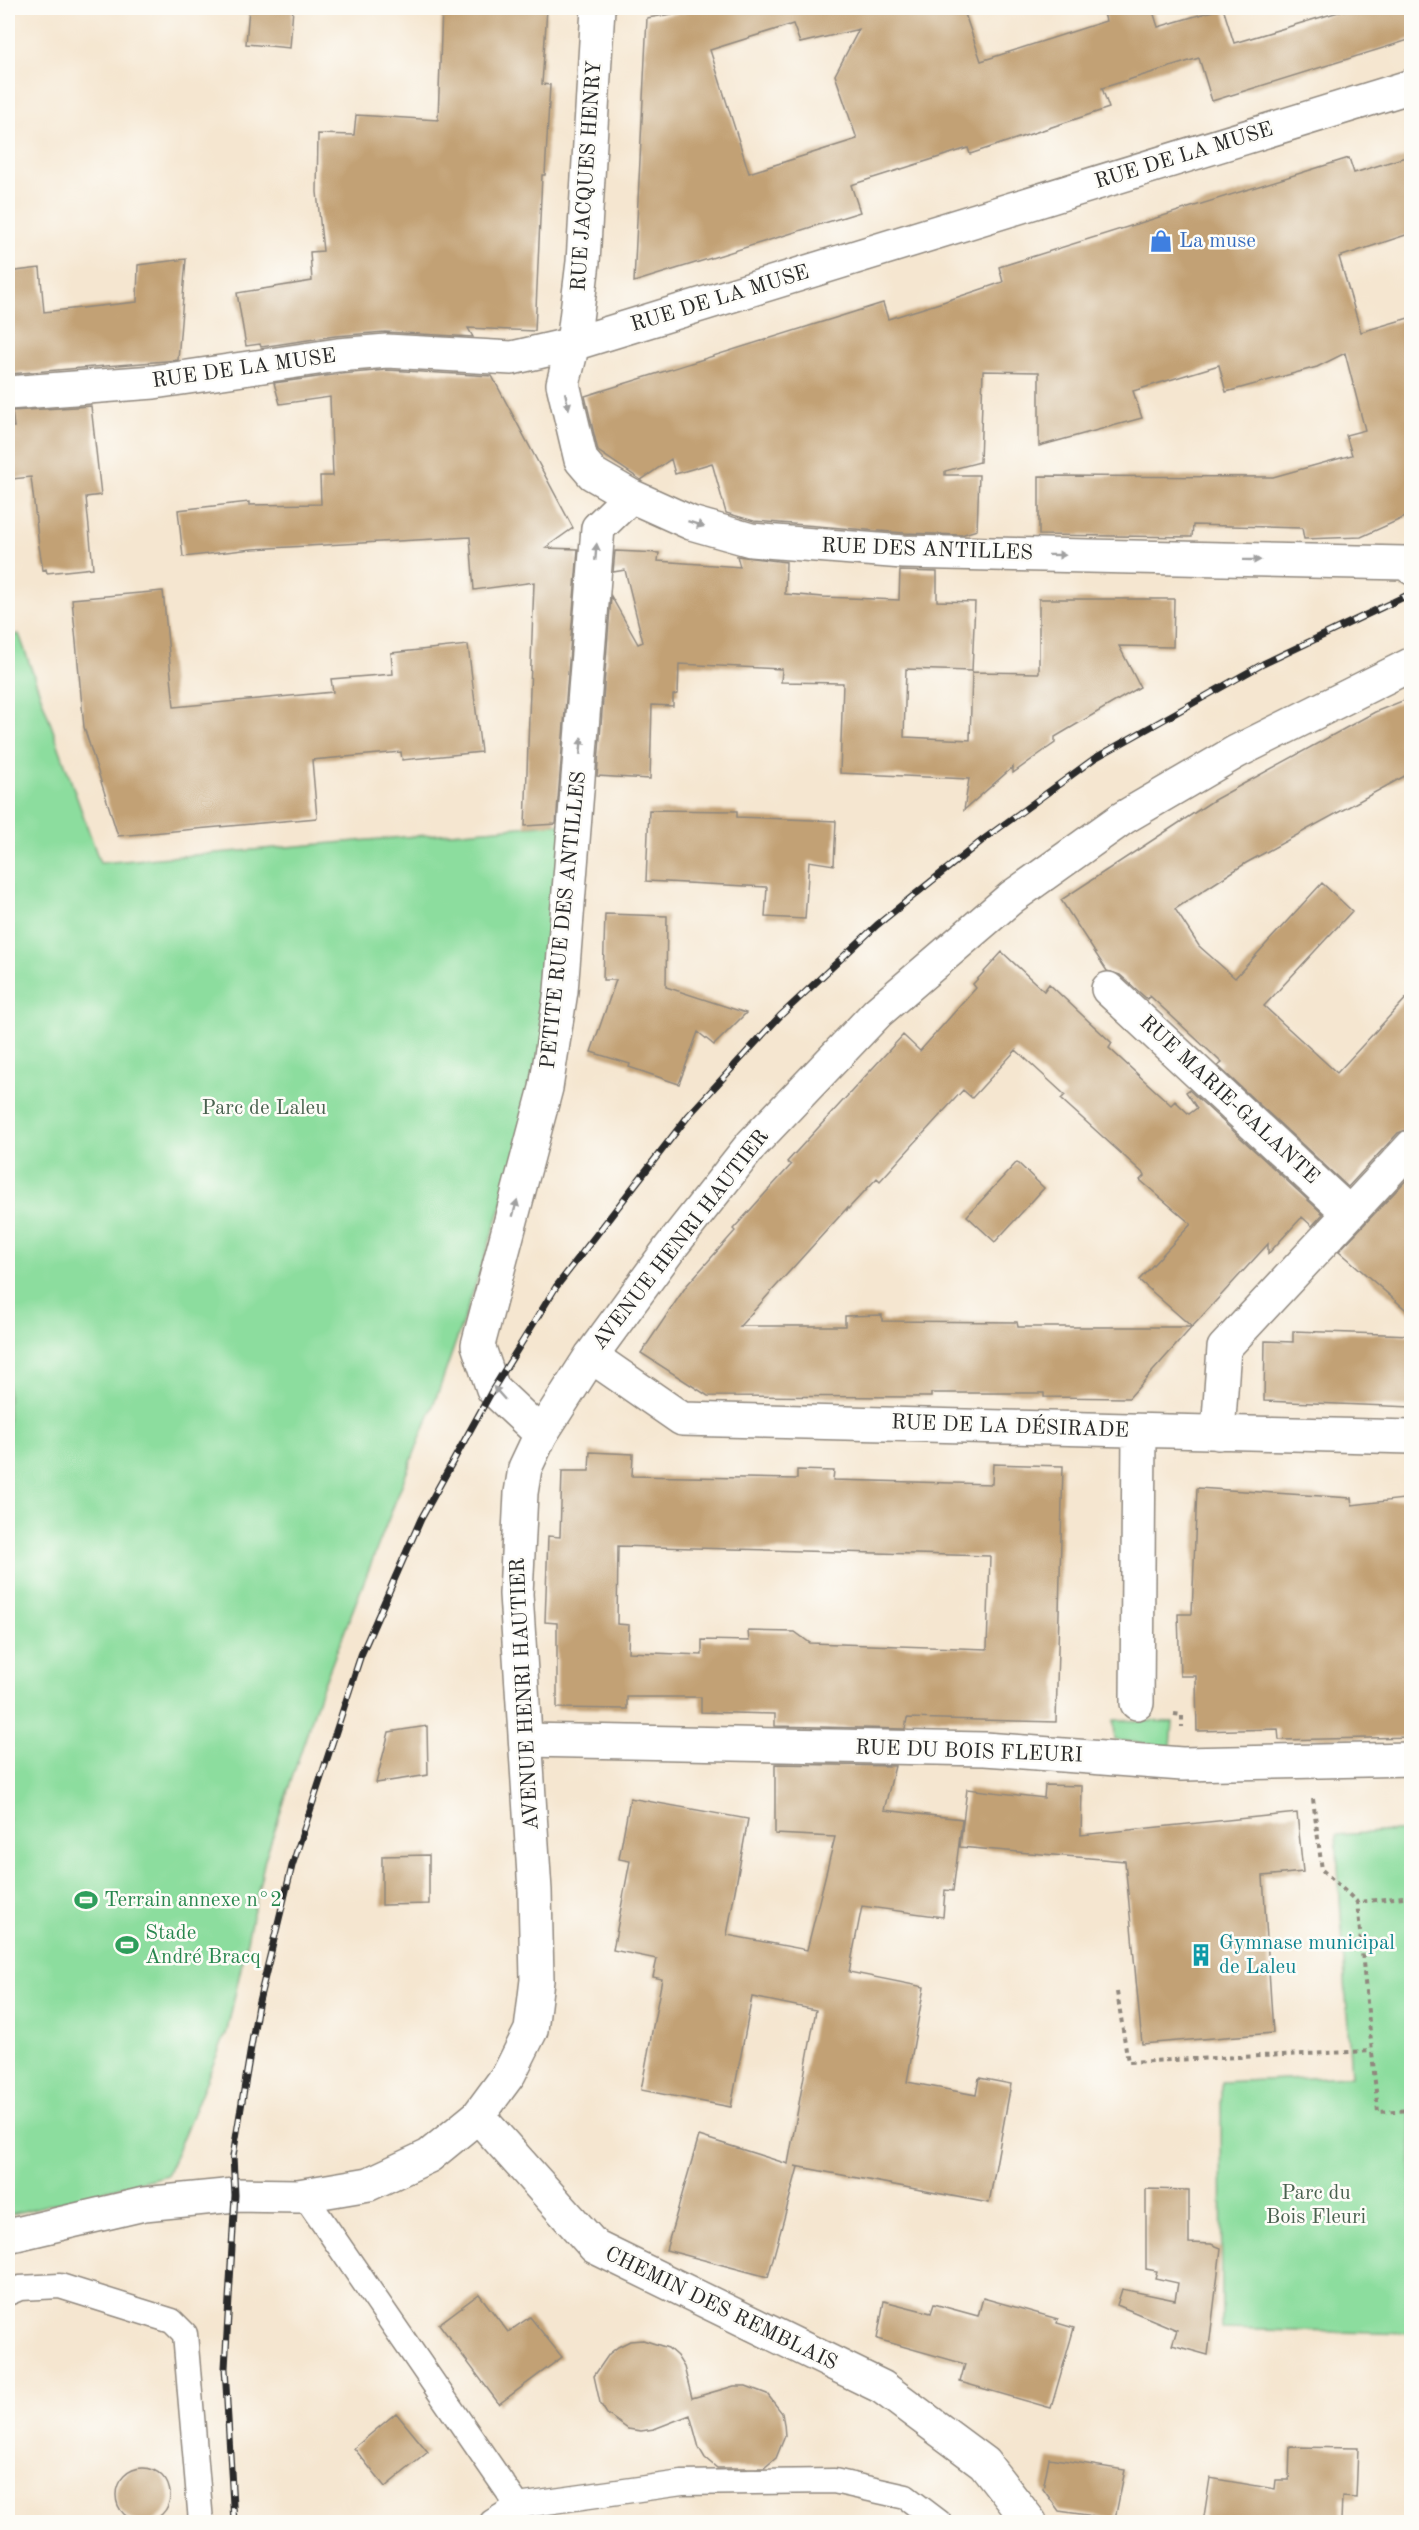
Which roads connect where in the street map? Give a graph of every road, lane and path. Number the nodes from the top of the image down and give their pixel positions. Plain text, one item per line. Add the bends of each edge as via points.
1 (598, 8) edge
2 (1412, 86) edge
3 (573, 344) junction
4 (8, 393) edge
5 (631, 496) junction
6 (1412, 568) edge
7 (1412, 664) edge
8 (1107, 989) dead end
9 (1412, 1146) edge
10 (1349, 1213) junction
11 (591, 1356) junction
12 (1139, 1431) junction
13 (1218, 1433) junction
14 (541, 1434) junction
15 (1412, 1437) edge
16 (1137, 1703) dead end
17 (526, 1740) junction
18 (1412, 1759) edge
19 (1308, 1760) junction
20 (1412, 1896) edge
21 (1357, 1902) junction
22 (1117, 1992) dead end
23 (1372, 2051) junction
24 (1412, 2110) edge
25 (478, 2116) junction
26 (304, 2195) junction
27 (8, 2236) edge
28 (8, 2293) edge
29 (518, 2506) junction
30 (201, 2523) edge
31 (492, 2523) edge
32 (939, 2523) edge
33 (1030, 2523) edge

1 - 3 street, RUE JACQUES HENRY via 583,262
2 - 3 street, RUE DE LA MUSE
3 - 4 street, RUE DE LA MUSE via 512,358 387,351 338,355 154,382
3 -> 5 street, RUE DES ANTILLES via 563,384 581,460 593,474
5 -> 6 street, RUE DES ANTILLES via 691,523 751,540 903,552 1405,563
14 -> 5 street, PETITE RUE DES ANTILLES via 493,1389 478,1345 546,1088 561,991 598,528
7 - 11 street, AVENUE HENRI HAUTIER via 1236,752 1123,818 1012,897 878,1012 752,1144 669,1248
8 - 10 street, RUE MARIE-GALANTE
9 - 10 street
10 - 13 street via 1224,1348
11 - 12 street, RUE DE LA DÉSIRADE via 682,1419
11 - 14 street, AVENUE HENRI HAUTIER
12 - 13 street, RUE DE LA DÉSIRADE
12 - 16 street
13 - 15 street, RUE DE LA DÉSIRADE
14 - 17 street, AVENUE HENRI HAUTIER via 525,1468 517,1540 516,1594
17 - 19 street, RUE DU BOIS FLEURI via 985,1749 1182,1764
17 - 25 street, AVENUE HENRI HAUTIER via 537,1921 537,1980 531,2030 509,2074
18 - 19 street, RUE DU BOIS FLEURI
19 - 21 path via 1322,1870
20 - 21 path
21 - 23 path
22 - 23 path via 1128,2062
23 - 24 path via 1378,2112
25 - 26 street via 429,2156 369,2184
25 - 33 street, CHEMIN DES REMBLAIS via 595,2247 882,2387 984,2463
26 - 27 street via 235,2195 144,2204
26 - 29 lane
28 - 30 lane via 20,2288 60,2286 172,2321 186,2334
29 - 31 lane
29 - 32 lane via 682,2482 834,2481 906,2498

